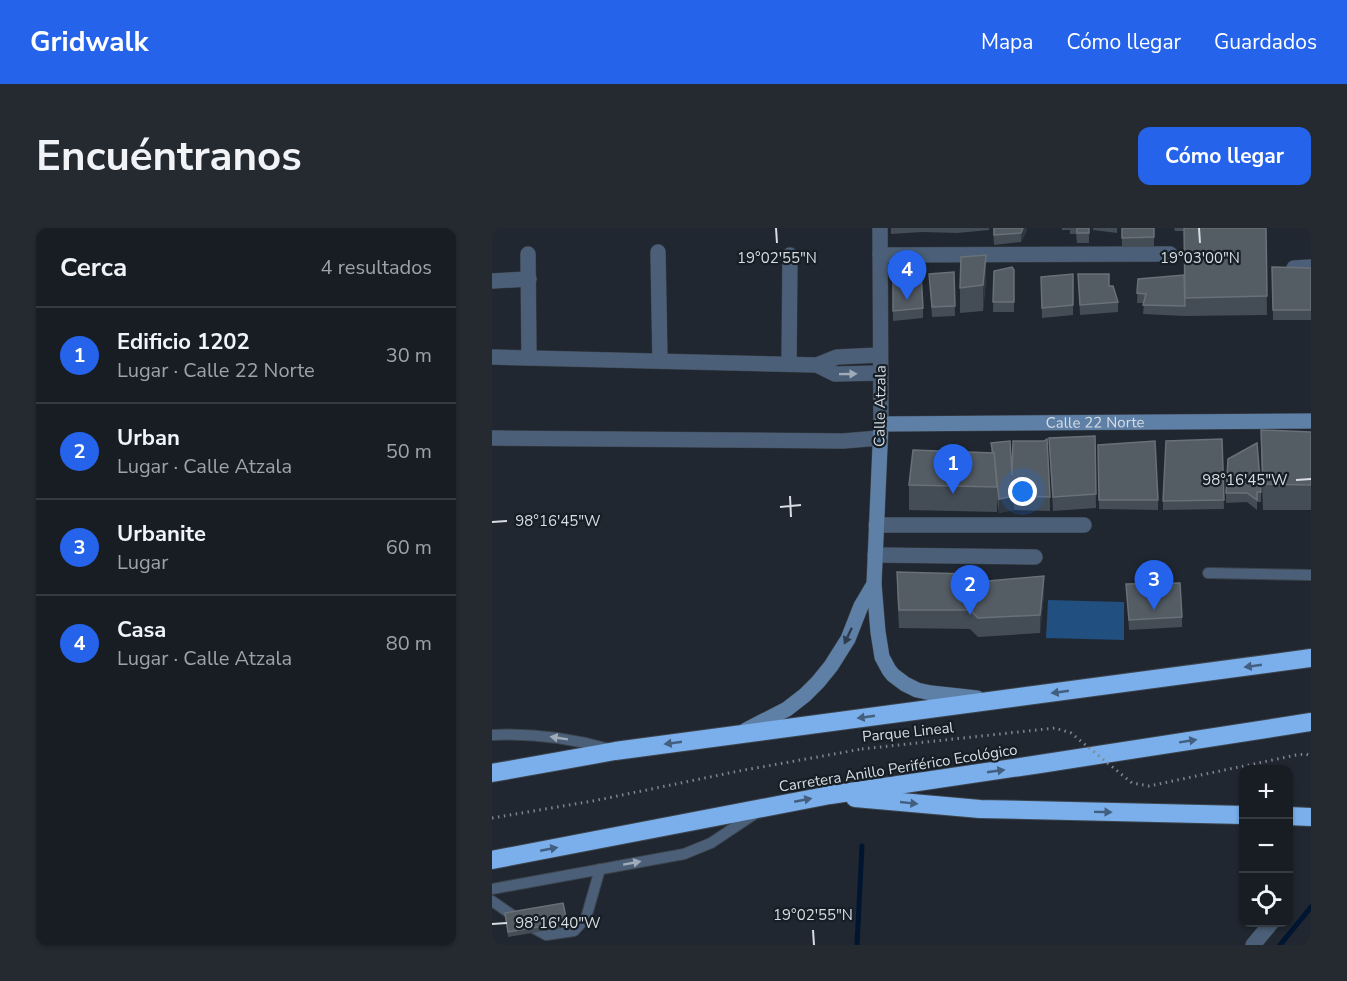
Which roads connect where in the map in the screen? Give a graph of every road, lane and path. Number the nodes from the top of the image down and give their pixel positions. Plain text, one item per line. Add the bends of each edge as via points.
1 (880, 228) edge
2 (658, 252) dead end
3 (528, 254) dead end
4 (1170, 254) dead end
5 (789, 255) dead end
6 (880, 255) junction
7 (1311, 267) edge
8 (1294, 268) edge
9 (529, 279) junction
10 (492, 281) edge
11 (880, 355) junction
12 (492, 357) edge
13 (529, 357) junction
14 (660, 361) junction
15 (789, 364) junction
16 (818, 365) junction
17 (880, 373) junction
18 (1311, 420) edge
19 (880, 431) junction
20 (492, 438) edge
21 (876, 525) junction
22 (1084, 525) dead end
23 (875, 555) junction
24 (1035, 556) dead end
25 (1208, 573) dead end
26 (1311, 575) edge
27 (874, 584) junction
28 (1311, 658) edge
29 (996, 700) junction
30 (1311, 722) edge
31 (492, 735) edge
32 (738, 735) junction
33 (615, 751) junction
34 (1311, 756) edge
35 (492, 773) edge
36 (830, 795) junction
37 (764, 808) junction
38 (1239, 815) edge
39 (1293, 816) edge
40 (1311, 817) edge
41 (492, 818) edge
42 (492, 860) edge
43 (600, 869) junction
44 (492, 889) edge
45 (492, 901) edge
46 (1268, 927) edge
47 (1253, 945) edge

1 - 6 street, Calle Atzala
2 - 14 street
3 - 9 street
4 - 6 street
5 - 15 street
6 - 11 street, Calle Atzala
7 - 8 street
9 - 10 street
9 - 13 street
11 - 16 street via 837,357
11 - 17 street, Calle Atzala
12 - 13 street
13 - 14 street
14 - 15 street
15 - 16 street
16 -> 17 street via 835,374
17 - 19 street, Calle Atzala
18 - 19 street, Calle 22 Norte
19 - 20 street via 843,441
19 - 21 street, Calle Atzala
21 - 22 street
21 - 23 street, Calle Atzala
23 - 24 street
23 - 27 street, Calle Atzala
25 - 26 lane
27 - 29 street, Calle Atzala via 882,657 893,675 917,690
27 -> 32 street, Calle Atzala via 848,639 818,682 787,709
28 -> 29 highway
29 -> 32 highway
36 -> 30 highway, Carretera Anillo Periférico Ecológico
33 -> 31 lane via 548,736
32 -> 33 highway
33 - 35 highway
34 - 41 path, Parque Lineal, bridge via 1296,755 1149,786 1132,783 1071,733 1049,729 862,749
37 -> 36 highway, Carretera Anillo Periférico Ecológico
36 -> 38 highway via 981,809
42 -> 37 highway, Carretera Anillo Periférico Ecológico
43 -> 37 lane via 698,849
39 - 40 highway
43 - 44 lane
43 - 45 lane via 586,918 574,931 546,935
46 - 47 street

